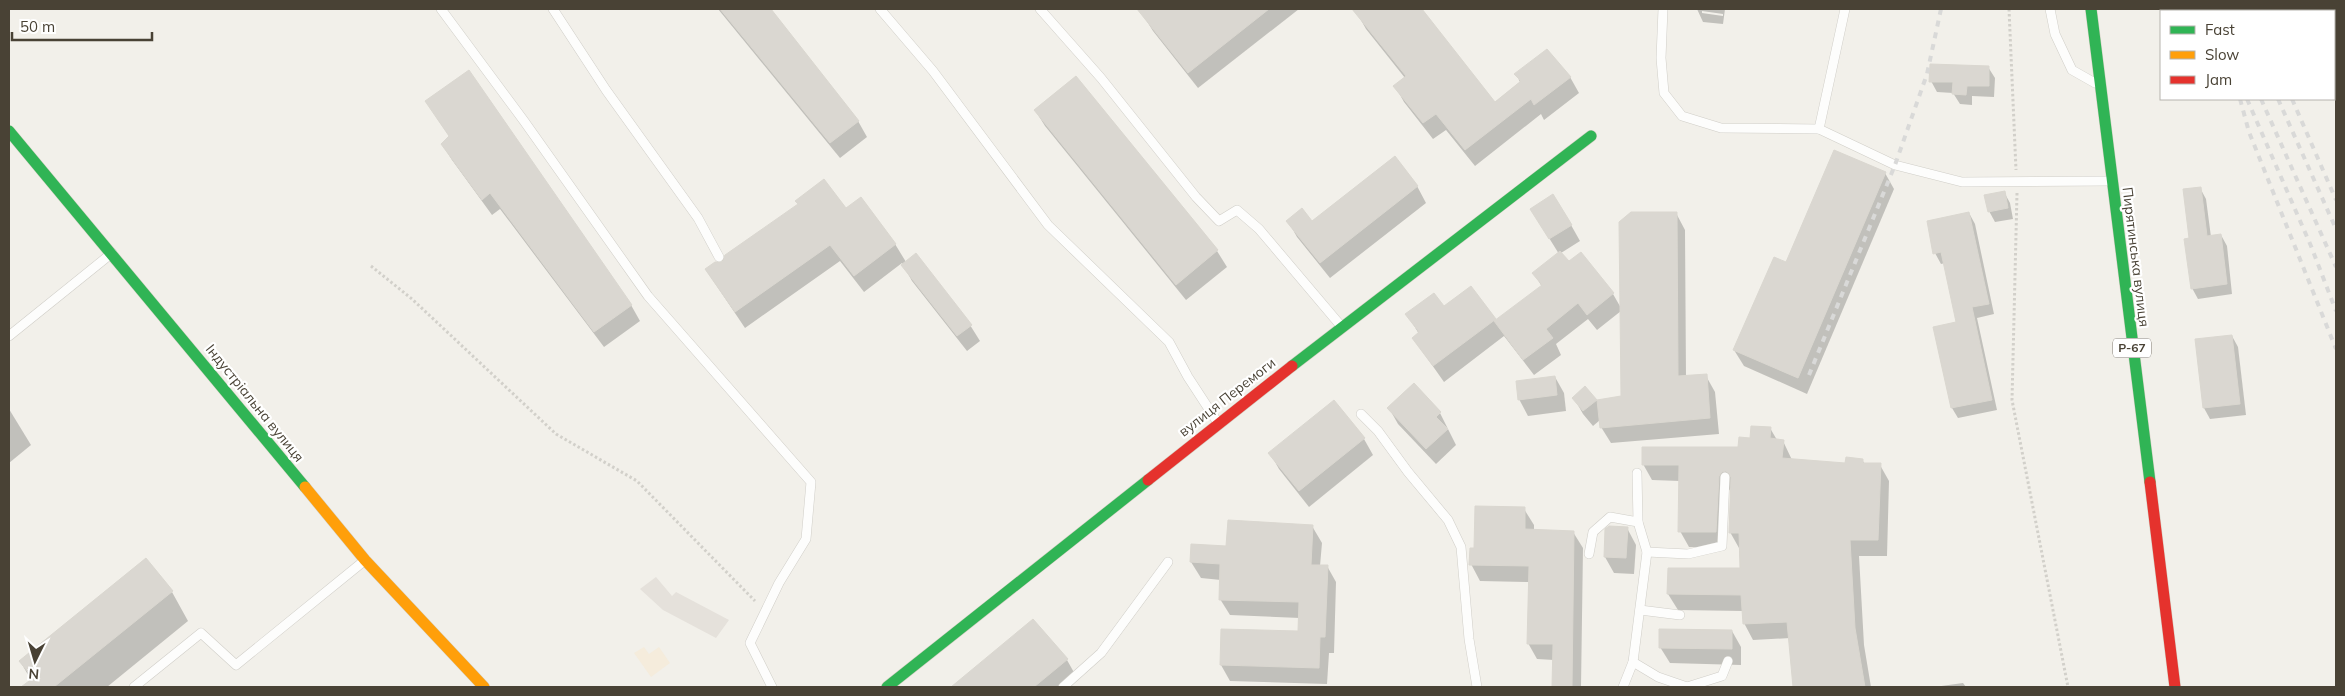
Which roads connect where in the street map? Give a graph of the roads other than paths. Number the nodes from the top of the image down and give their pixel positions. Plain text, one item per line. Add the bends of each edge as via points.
1 (441, 9) edge
2 (553, 9) edge
3 (880, 9) edge
4 (1040, 9) edge
5 (1663, 9) edge
6 (1845, 9) edge
7 (2050, 9) edge
8 (2091, 9) edge
9 (2100, 86) junction
10 (1819, 129) junction
11 (9, 131) edge
12 (1591, 136) dead end
13 (2111, 181) junction
14 (112, 252) junction
15 (719, 257) dead end
16 (1341, 327) junction
17 (9, 336) edge
18 (1361, 414) dead end
19 (1218, 423) junction
20 (1637, 473) dead end
21 (1725, 478) dead end
22 (1638, 522) junction
23 (1647, 552) junction
24 (1589, 554) dead end
25 (365, 560) junction
26 (1168, 562) dead end
27 (1640, 610) junction
28 (1680, 615) dead end
29 (1728, 661) dead end
30 (1632, 662) junction
31 (134, 687) edge
32 (484, 687) edge
33 (772, 687) edge
34 (886, 687) edge
35 (1063, 687) edge
36 (1478, 687) edge
37 (1623, 687) edge
38 (1687, 687) edge
39 (2175, 687) edge

1 - 33 lane via 648,296 811,482 806,539 750,643
2 - 15 lane via 606,90 698,218
3 - 19 lane via 933,71 1048,225 1169,342
4 - 16 lane via 1219,221 1237,210 1252,223
5 - 10 lane via 1661,58 1664,93 1682,116 1721,128
6 - 10 lane
7 - 9 lane via 2055,34 2072,70
8 - 9 street, Пирятинська вулиця / Р-67
9 - 13 street, Пирятинська вулиця / Р-67
10 - 13 lane via 1895,165 1962,182
11 - 14 street, Індустріальна вулиця
12 - 16 street, вулиця Перемоги
13 - 39 street, Пирятинська вулиця / Р-67
14 - 17 lane
14 - 25 street, Індустріальна вулиця
16 - 19 street, вулиця Перемоги
18 - 36 lane via 1448,520 1461,547 1469,639
19 - 34 street, вулиця Перемоги
20 - 22 lane
21 - 23 lane via 1722,546 1688,554
22 - 23 lane
22 - 24 lane via 1610,517 1593,532
23 - 27 lane
25 - 31 lane via 236,664 201,634
25 - 32 street, Індустріальна вулиця
26 - 35 lane via 1101,653
27 - 28 lane
27 - 30 lane
29 - 38 lane via 1722,676
30 - 37 lane
30 - 38 lane via 1658,677

